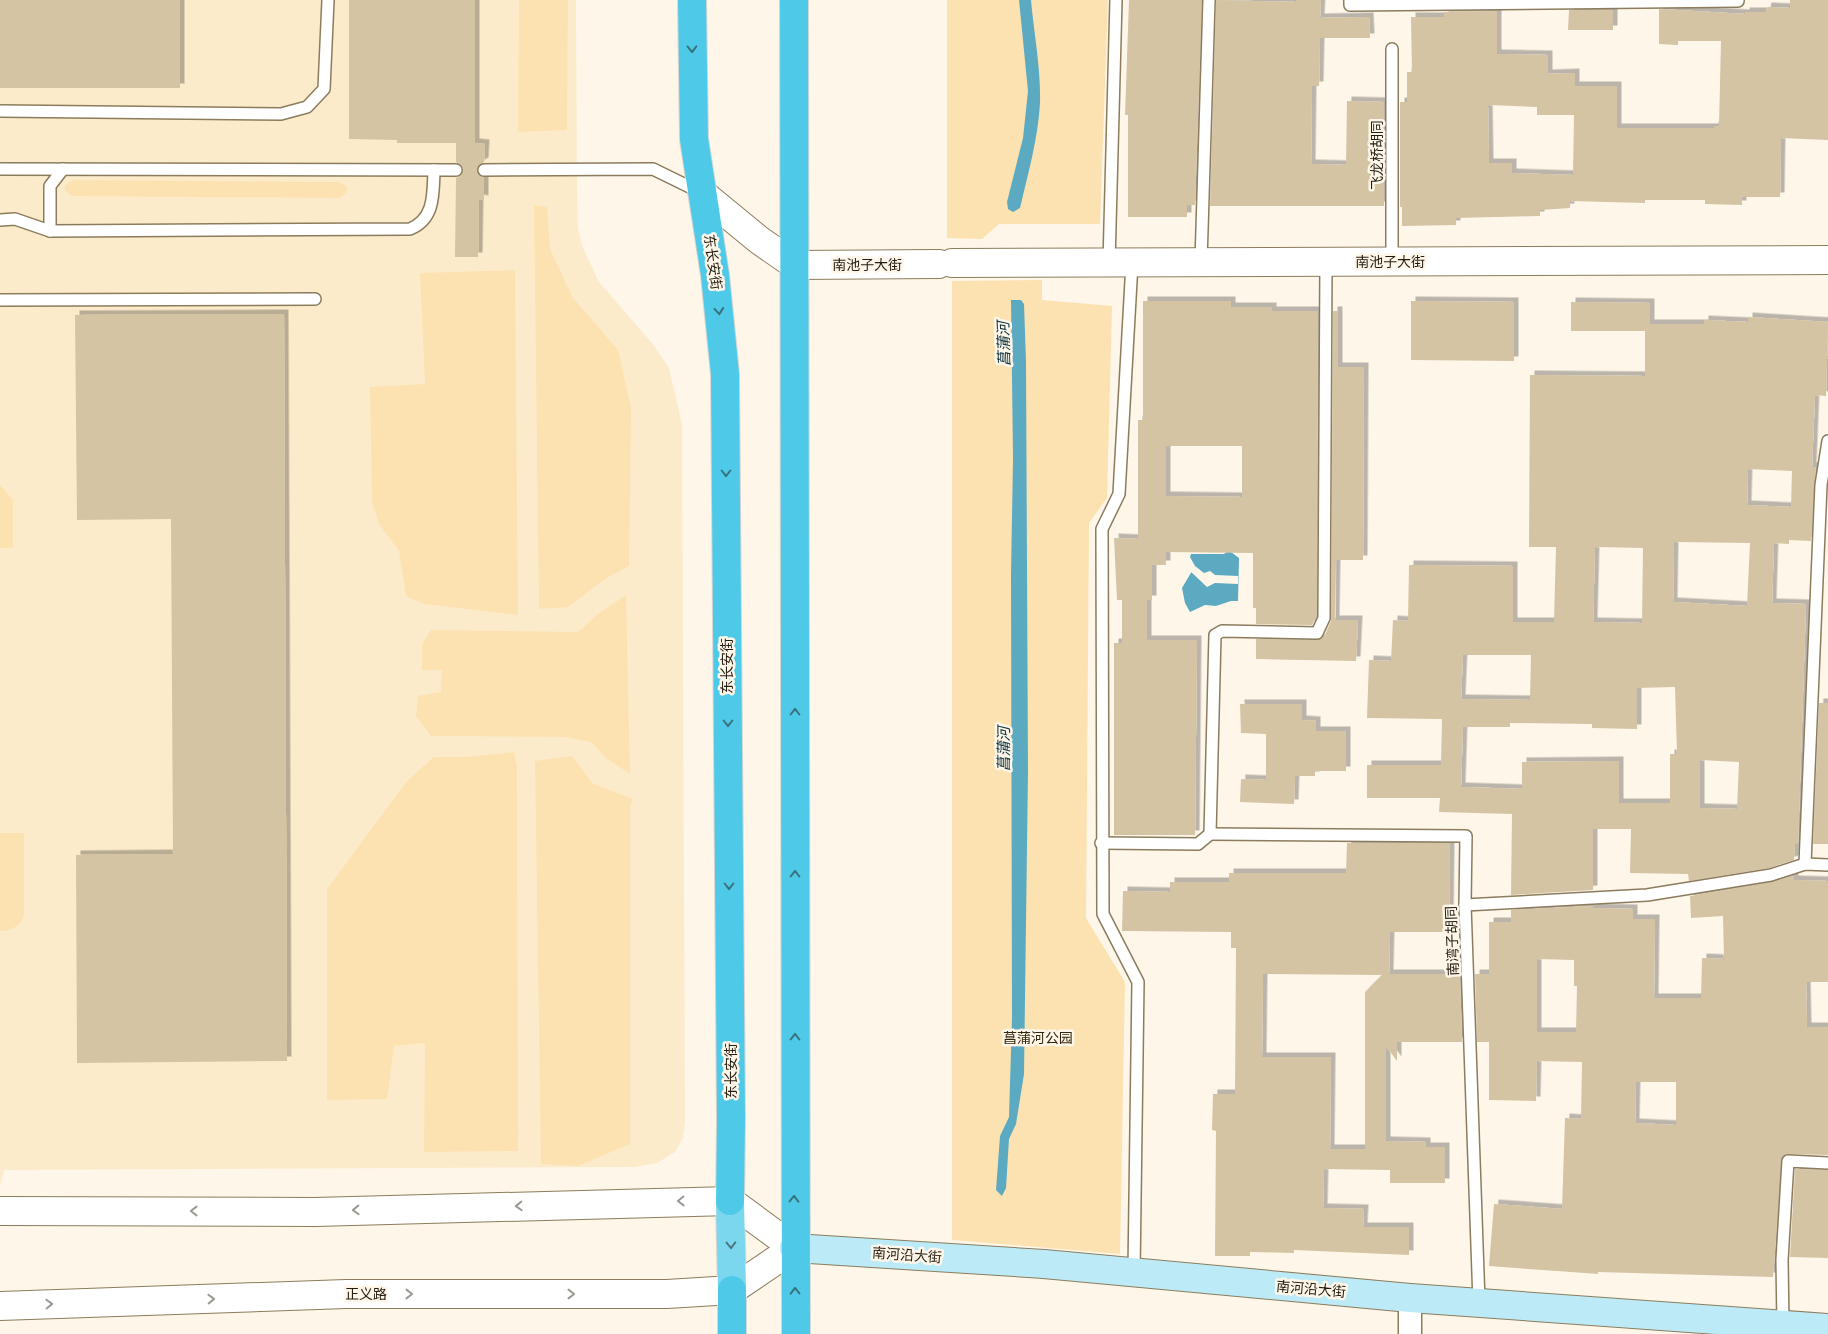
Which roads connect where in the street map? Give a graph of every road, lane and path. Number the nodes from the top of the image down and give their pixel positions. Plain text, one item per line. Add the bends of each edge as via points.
1 (328, 0) edge
2 (692, 0) edge
3 (794, 0) edge
4 (1116, 0) edge
5 (1209, 0) edge
6 (1350, 0) edge
7 (1738, 2) dead end
8 (1392, 49) dead end
9 (0, 111) edge
10 (0, 169) edge
11 (63, 169) junction
12 (434, 170) junction
13 (456, 170) dead end
14 (484, 170) dead end
15 (703, 194) junction
16 (0, 220) edge
17 (50, 231) junction
18 (1828, 260) edge
19 (1201, 262) junction
20 (1326, 262) junction
21 (1392, 262) junction
22 (1121, 263) junction
23 (796, 265) junction
24 (315, 299) dead end
25 (0, 300) edge
26 (1828, 441) edge
27 (1210, 834) junction
28 (1101, 843) junction
29 (1805, 864) junction
30 (1828, 865) edge
31 (1466, 905) junction
32 (1828, 1163) edge
33 (730, 1201) junction
34 (0, 1211) edge
35 (794, 1248) junction
36 (1134, 1272) junction
37 (732, 1290) junction
38 (1410, 1298) junction
39 (1479, 1302) junction
40 (0, 1306) edge
41 (1783, 1325) junction
42 (1828, 1328) edge
43 (732, 1334) edge
44 (796, 1334) edge
45 (1410, 1334) edge

1 - 9 lane via 324,89 307,107 281,114
2 -> 15 highway, 东长安街 via 693,132
3 - 23 highway
4 - 22 lane
5 - 19 lane
6 - 7 lane via 1350,5
8 - 21 lane, 飞龙桥胡同
10 - 11 lane
11 - 12 lane
11 - 17 lane via 50,186
12 - 13 lane
12 - 17 lane via 431,208 423,222 410,229
14 - 15 lane via 653,169
15 - 23 street via 759,240
15 -> 33 highway, 东长安街 via 725,374
16 - 17 lane via 15,220
18 - 21 street, 南池子大街
19 - 20 street, 南池子大街
19 - 22 street, 南池子大街
20 - 21 street, 南池子大街
20 - 27 lane via 1324,618 1317,633 1222,631 1215,635
22 - 23 street, 南池子大街
22 - 28 lane via 1119,494 1102,529
35 -> 23 highway
24 - 25 lane
26 - 29 lane via 1821,485
27 - 28 lane via 1198,844
27 - 31 lane, 南湾子胡同 via 1466,836
28 - 36 lane via 1103,914 1138,982
29 - 30 lane
29 - 31 lane via 1771,875 1647,895
31 - 39 lane, 南湾子胡同
32 - 41 lane via 1788,1161 1782,1260
33 -> 34 street via 314,1212
33 - 35 street
33 -> 37 main road, 东长安街
35 - 36 main road, 南河沿大街
35 - 37 street
44 -> 35 highway
36 - 38 main road, 南河沿大街
40 -> 37 street, 正义路 via 346,1294 667,1294
37 - 43 highway, 东长安街
38 - 39 main road, 南河沿大街
38 - 45 street
39 - 41 main road, 南河沿大街
41 - 42 main road, 南河沿大街

